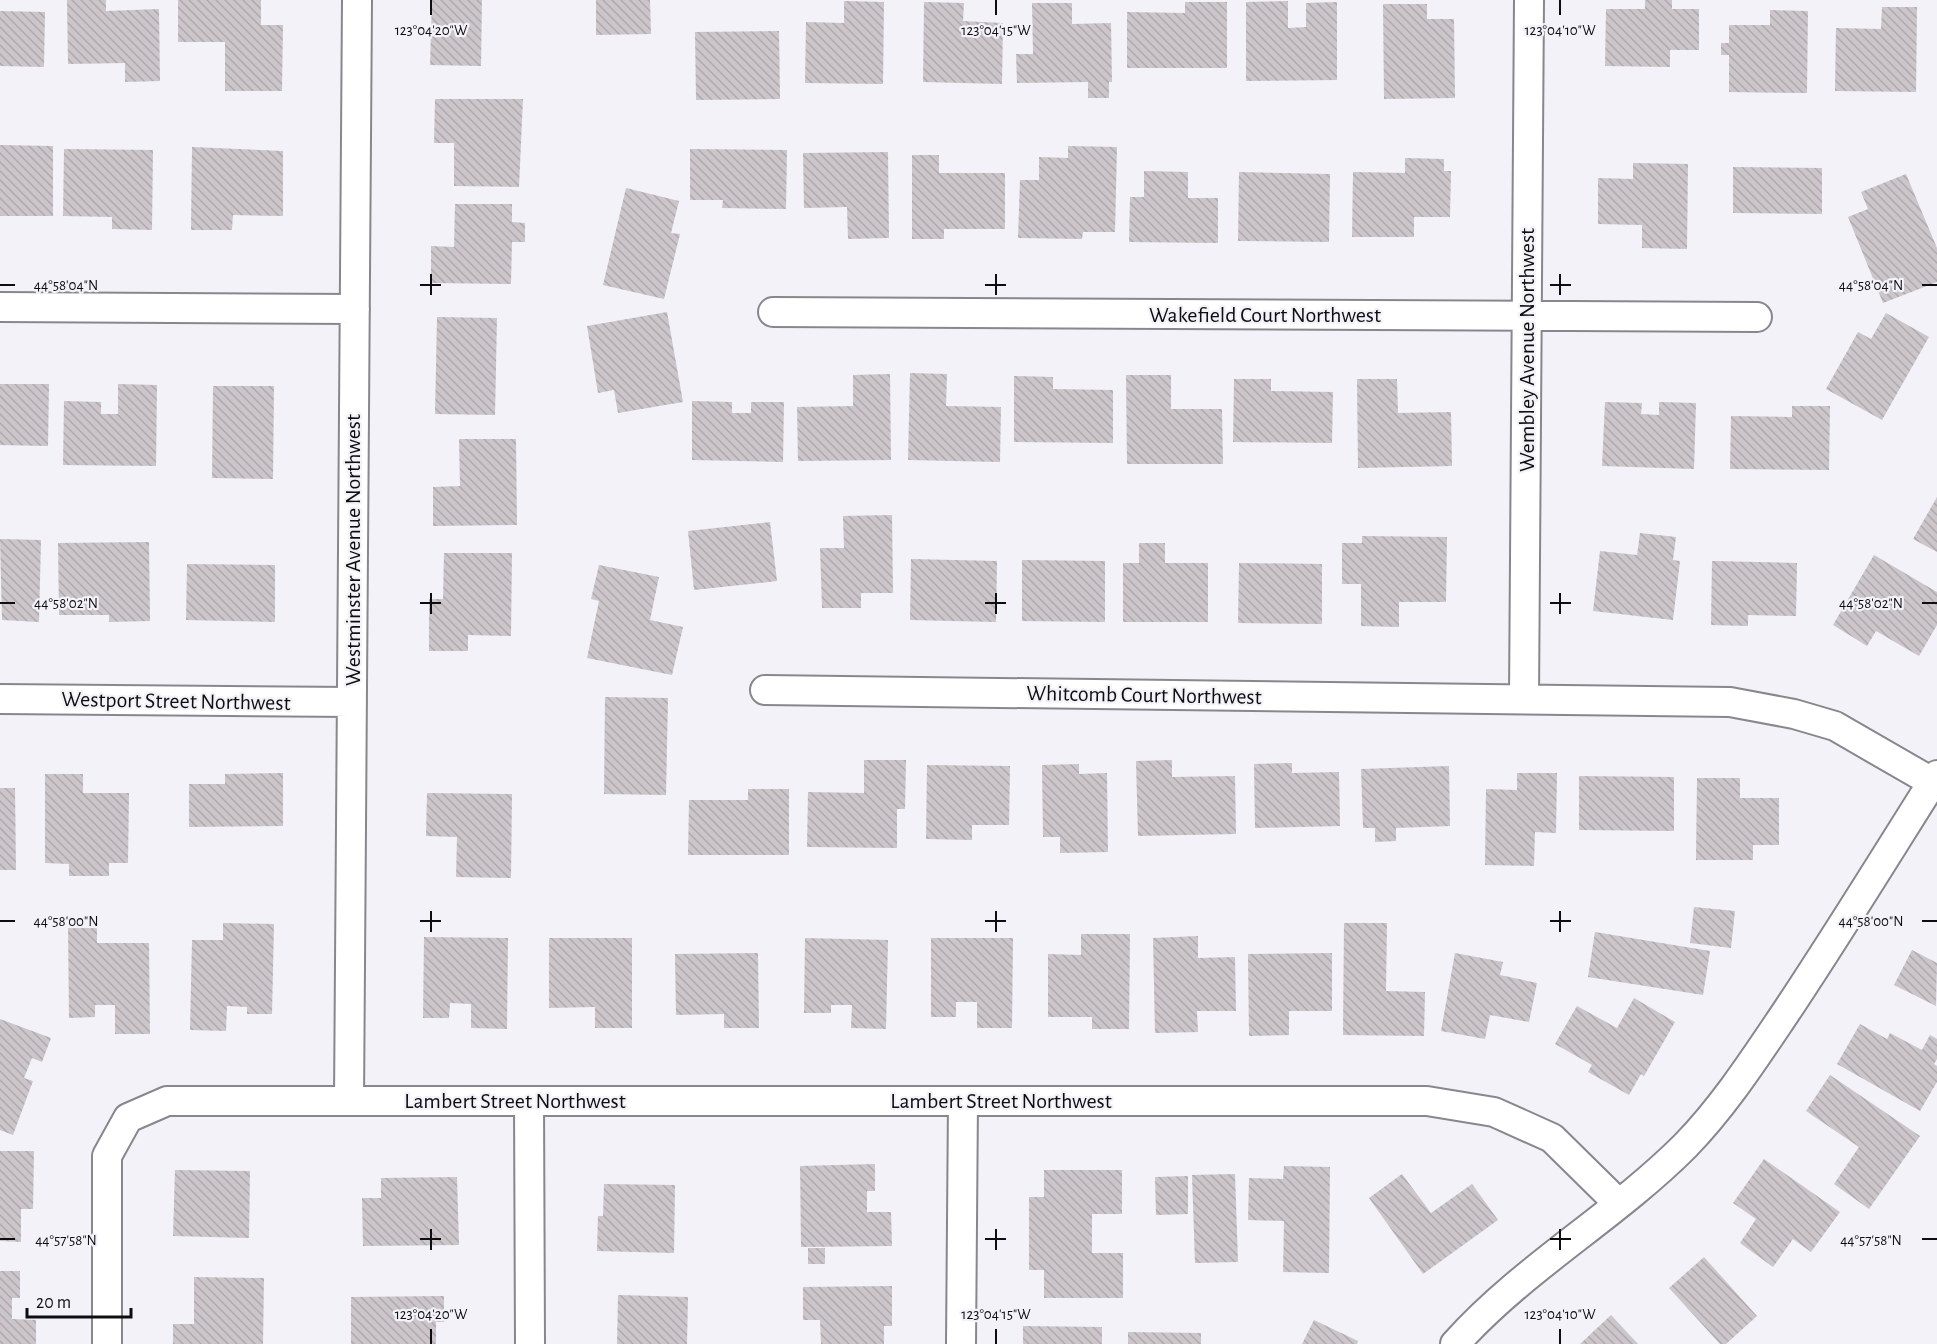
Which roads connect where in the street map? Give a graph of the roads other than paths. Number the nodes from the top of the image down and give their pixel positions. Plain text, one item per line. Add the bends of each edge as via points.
1 (357, 0) edge
2 (1529, 0) edge
3 (0, 307) edge
4 (355, 309) junction
5 (773, 312) dead end
6 (1527, 316) junction
7 (1757, 317) dead end
8 (765, 690) dead end
9 (0, 699) edge
10 (1524, 699) junction
11 (352, 702) junction
12 (1935, 779) edge
13 (349, 1101) junction
14 (529, 1101) junction
15 (963, 1101) junction
16 (1619, 1204) junction
17 (107, 1344) edge
18 (530, 1344) edge
19 (961, 1344) edge
20 (1455, 1344) edge

1 - 4 street, Westminster Avenue Northwest
2 - 6 street, Wembley Avenue Northwest
3 - 4 street
4 - 11 street, Westminster Avenue Northwest
5 - 6 street, Wakefield Court Northwest
6 - 7 street, Wakefield Court Northwest
6 - 10 street, Wembley Avenue Northwest
8 - 10 street, Whitcomb Court Northwest
9 - 11 street, Westport Street Northwest
10 - 12 street, Whitcomb Court Northwest via 1730,702 1794,714 1835,726
11 - 13 street, Westminster Avenue Northwest
12 - 16 street via 1861,900 1740,1080 1685,1145
13 - 14 street, Lambert Street Northwest
13 - 17 street, Lambert Street Northwest via 167,1101 128,1118 108,1156
14 - 15 street, Lambert Street Northwest
14 - 18 street
15 - 16 street, Lambert Street Northwest via 1427,1101 1494,1112 1552,1138
15 - 19 street
16 - 20 street via 1526,1277

